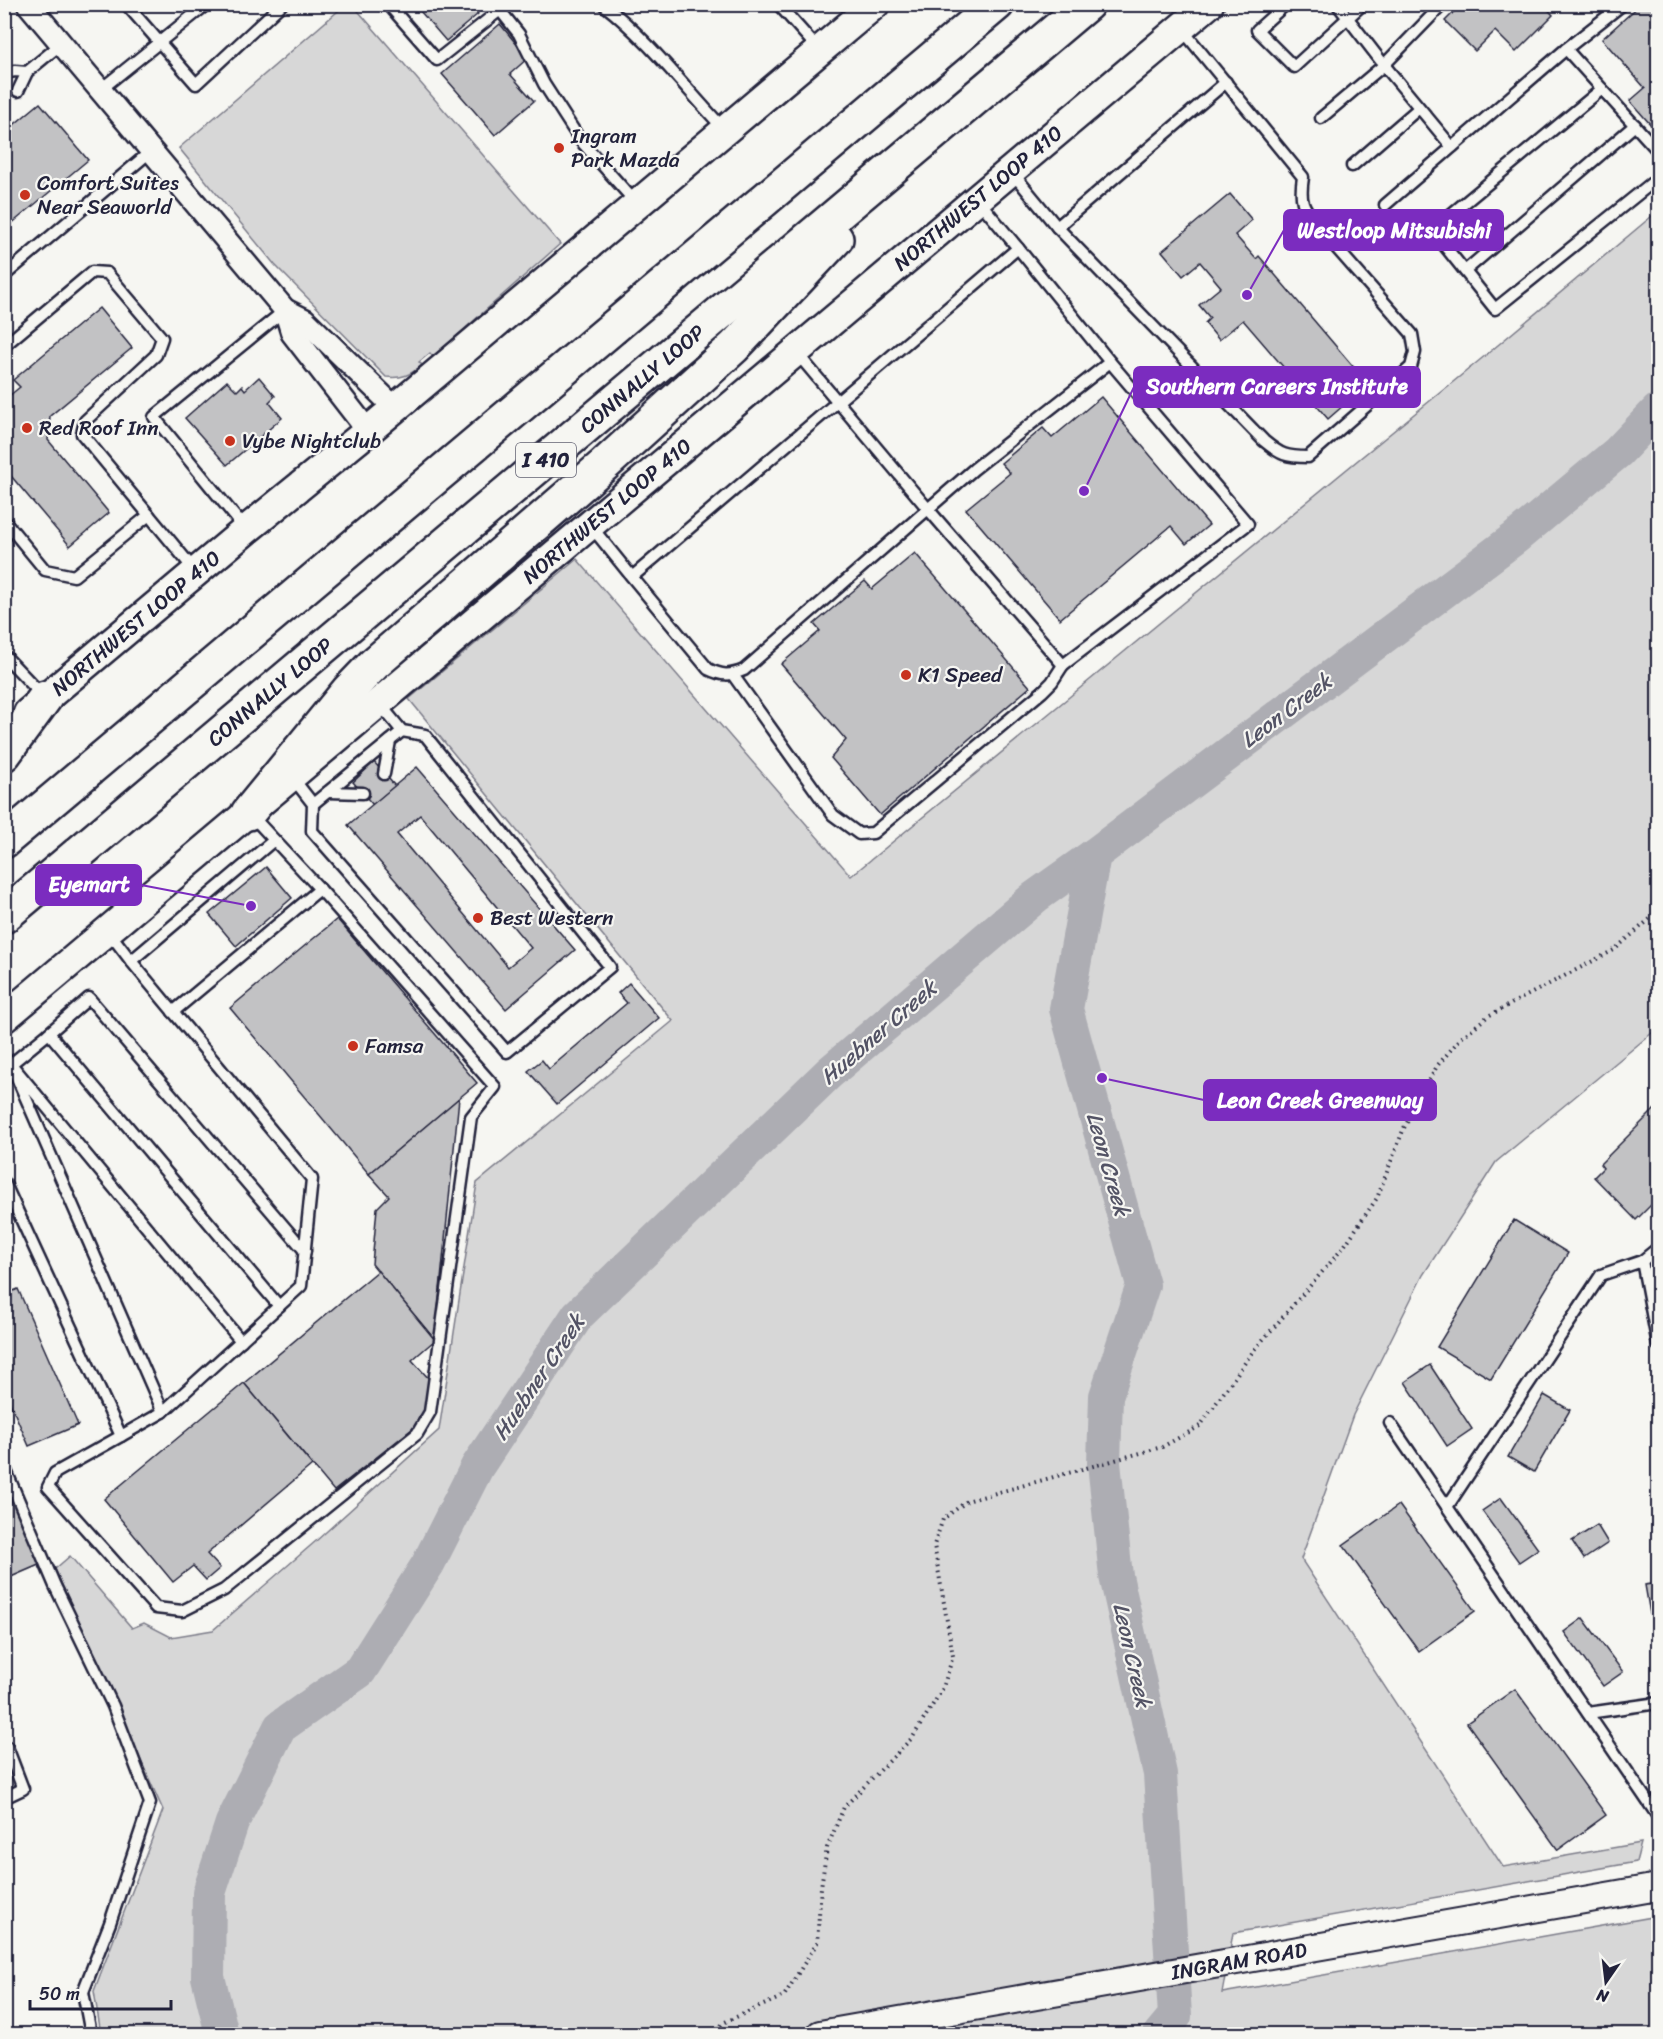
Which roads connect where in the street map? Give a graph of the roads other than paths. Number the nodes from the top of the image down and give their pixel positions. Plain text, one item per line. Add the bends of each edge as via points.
1 (28, 4) edge
2 (126, 4) edge
3 (207, 4) edge
4 (282, 4) edge
5 (388, 4) edge
6 (603, 4) edge
7 (778, 4) edge
8 (875, 4) edge
9 (997, 4) edge
10 (1087, 4) edge
11 (1209, 4) edge
12 (1286, 4) edge
13 (1337, 4) edge
14 (1363, 4) edge
15 (1443, 4) edge
16 (1623, 4) edge
17 (497, 7) edge
18 (1348, 17) junction
19 (1180, 28) junction
20 (158, 42) junction
21 (61, 44) junction
22 (1566, 49) junction
23 (820, 51) junction
24 (1384, 65) junction
25 (27, 72) junction
26 (4, 73) edge
27 (1226, 82) junction
28 (1602, 89) junction
29 (100, 90) junction
30 (18, 91) dead end
31 (1419, 108) junction
32 (1321, 118) dead end
33 (952, 119) junction
34 (1635, 125) junction
35 (725, 130) junction
36 (1452, 147) junction
37 (151, 151) junction
38 (1659, 151) edge
39 (1352, 166) dead end
40 (1011, 171) junction
41 (1659, 178) edge
42 (977, 200) junction
43 (637, 205) junction
44 (1385, 205) dead end
45 (1057, 227) junction
46 (1018, 248) junction
47 (1465, 271) junction
48 (4, 276) edge
49 (285, 310) junction
50 (4, 346) edge
51 (796, 352) junction
52 (1110, 362) junction
53 (839, 402) junction
54 (395, 408) junction
55 (368, 431) junction
56 (928, 509) junction
57 (149, 515) junction
58 (4, 520) edge
59 (590, 525) junction
60 (246, 530) junction
61 (197, 572) junction
62 (632, 577) junction
63 (4, 655) edge
64 (1063, 665) junction
65 (733, 675) junction
66 (45, 698) junction
67 (379, 703) junction
68 (402, 731) junction
69 (4, 733) edge
70 (390, 741) junction
71 (4, 754) edge
72 (384, 774) dead end
73 (292, 777) junction
74 (328, 792) junction
75 (363, 793) dead end
76 (313, 804) junction
77 (248, 813) junction
78 (274, 840) junction
79 (4, 841) edge
80 (320, 889) junction
81 (4, 916) edge
82 (108, 931) junction
83 (131, 962) junction
84 (173, 1012) junction
85 (4, 1018) edge
86 (49, 1033) junction
87 (11, 1064) junction
88 (4, 1182) edge
89 (1659, 1248) edge
90 (305, 1251) junction
91 (1642, 1262) junction
92 (279, 1306) junction
93 (1657, 1331) edge
94 (241, 1341) junction
95 (1659, 1345) edge
96 (163, 1412) junction
97 (1390, 1423) dead end
98 (121, 1436) junction
99 (4, 1466) edge
100 (1447, 1508) junction
101 (1659, 1703) edge
102 (1588, 1713) junction
103 (4, 1744) edge
104 (4, 1798) edge
105 (1657, 1815) edge
106 (1650, 1889) edge
107 (91, 2034) edge
108 (820, 2034) edge

1 - 21 street
2 - 20 lane
3 - 20 lane
4 - 20 lane via 196,84
5 - 17 lane via 437,60
6 - 35 lane via 655,53
7 - 23 lane
8 - 23 main road, NORTHWEST LOOP 410
9 - 79 highway, I 410
10 - 33 highway, CONNALLY LOOP / I 410
11 - 19 main road, NORTHWEST LOOP 410
12 - 18 lane via 1257,30 1294,67
13 - 18 lane
14 - 18 lane
15 - 24 lane
16 - 22 lane
17 - 43 lane via 519,34 544,84 580,140
18 - 24 lane
19 - 27 lane
19 - 40 main road, NORTHWEST LOOP 410
20 - 29 lane
21 - 25 lane
21 - 29 street
22 - 28 lane
22 - 36 lane
23 - 35 main road, NORTHWEST LOOP 410
24 - 31 lane
24 - 32 lane
25 - 26 lane
25 - 30 lane
27 - 45 lane
27 - 45 lane via 1303,177 1300,196 1318,227 1412,334 1415,352 1411,367 1308,457 1280,454 1264,441
28 - 34 lane
28 - 47 lane via 1432,230
29 - 37 street
31 - 36 lane
31 - 39 lane
33 - 77 highway via 734,347 374,664
33 - 81 highway, CONNALLY LOOP / I 410
34 - 38 lane
34 - 47 lane
35 - 43 main road, NORTHWEST LOOP 410
36 - 44 lane
37 - 48 lane
37 - 49 street
40 - 42 main road, NORTHWEST LOOP 410
40 - 45 lane
41 - 47 lane via 1495,309
42 - 46 lane
42 - 51 main road, NORTHWEST LOOP 410
43 - 54 main road, NORTHWEST LOOP 410
46 - 52 lane
46 - 53 lane
49 - 54 street via 305,320
49 - 55 street via 292,333
49 - 60 lane via 154,417
50 - 57 lane via 92,272 107,273 162,338 156,355 85,421 82,434
51 - 53 lane
51 - 59 main road, NORTHWEST LOOP 410
52 - 56 lane via 981,462
52 - 64 lane via 1248,524
53 - 56 lane
53 - 62 lane
54 - 55 main road, NORTHWEST LOOP 410
55 - 60 main road, NORTHWEST LOOP 410
56 - 64 lane
56 - 65 lane via 744,670
57 - 58 lane via 74,576 45,570
57 - 61 lane
59 - 62 lane
59 - 67 main road, NORTHWEST LOOP 410
60 - 61 main road, NORTHWEST LOOP 410
61 - 66 main road, NORTHWEST LOOP 410
62 - 65 lane via 708,669 720,675
63 - 66 lane
64 - 65 lane via 1042,692 873,833 859,834 833,815
66 - 69 main road, NORTHWEST LOOP 410
66 - 71 highway
67 - 68 lane
67 - 73 main road, NORTHWEST LOOP 410
68 - 70 lane
68 - 76 lane via 425,735 610,967 507,1052 312,831
70 - 72 lane
70 - 74 lane
73 - 76 lane
73 - 77 main road, NORTHWEST LOOP 410
74 - 75 lane
74 - 76 lane
77 - 78 lane
77 - 82 main road, NORTHWEST LOOP 410
78 - 80 lane
78 - 83 lane
80 - 84 lane
80 - 98 lane via 495,1087 471,1117 430,1412 417,1434 224,1590 182,1611 156,1608 48,1487 55,1473
82 - 83 lane
82 - 85 main road, NORTHWEST LOOP 410
83 - 84 lane
84 - 90 lane via 312,1179
86 - 87 lane
86 - 90 lane via 89,998
86 - 92 lane
87 - 94 lane
87 - 96 lane
88 - 98 lane
89 - 91 lane
90 - 92 lane via 301,1286
91 - 93 lane
91 - 100 lane via 1601,1275
92 - 94 lane
93 - 95 lane
94 - 96 lane
96 - 98 lane
97 - 100 lane
99 - 107 lane via 55,1586 113,1706 150,1803 83,1992
100 - 102 lane
101 - 102 lane
102 - 105 lane
103 - 104 lane via 23,1789
106 - 108 street, INGRAM ROAD

